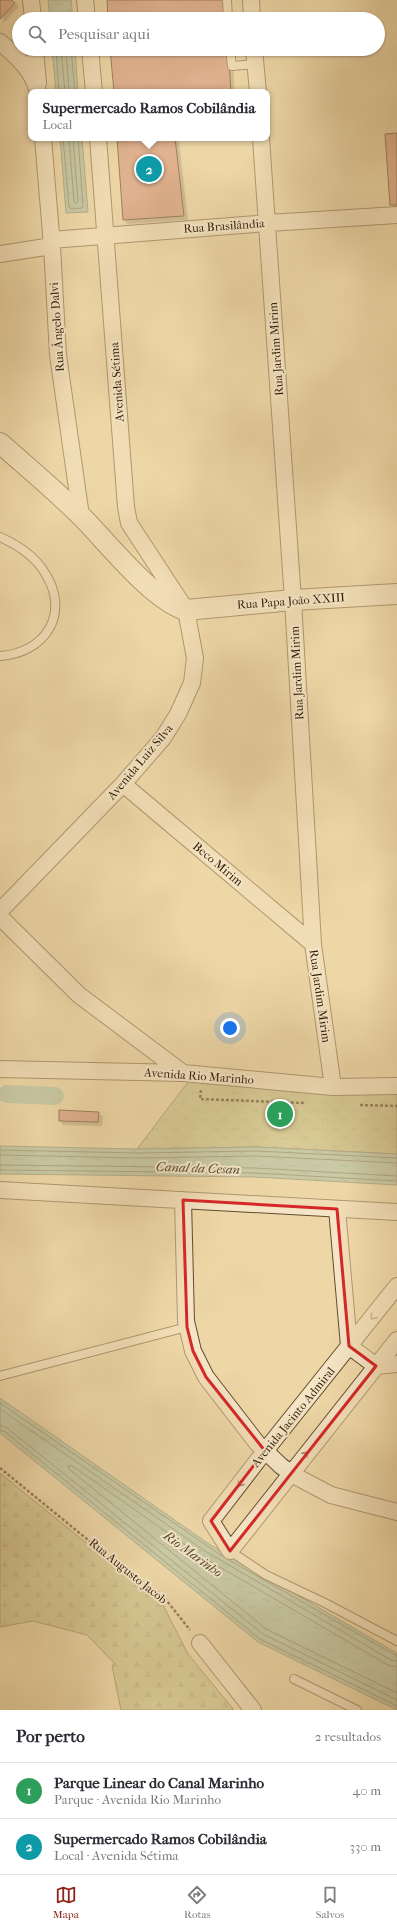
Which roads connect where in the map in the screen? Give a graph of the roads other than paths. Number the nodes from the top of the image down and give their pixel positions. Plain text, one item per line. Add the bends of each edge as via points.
1 (31, 0) edge
2 (85, 0) edge
3 (226, 0) edge
4 (251, 0) edge
5 (32, 12) edge
6 (86, 12) edge
7 (227, 12) edge
8 (252, 12) edge
9 (0, 42) edge
10 (12, 52) edge
11 (16, 56) edge
12 (30, 56) edge
13 (36, 56) edge
14 (91, 56) edge
15 (231, 56) edge
16 (255, 56) edge
17 (21, 60) junction
18 (38, 89) edge
19 (39, 89) edge
20 (94, 89) edge
21 (258, 89) edge
22 (43, 141) edge
23 (98, 141) edge
24 (261, 141) edge
25 (397, 215) edge
26 (268, 223) junction
27 (106, 235) junction
28 (52, 243) junction
29 (0, 254) edge
30 (0, 443) edge
31 (81, 516) junction
32 (0, 537) edge
33 (397, 594) edge
34 (292, 600) junction
35 (186, 610) junction
36 (0, 656) edge
37 (123, 784) junction
38 (0, 911) edge
39 (0, 918) edge
40 (313, 944) junction
41 (0, 1069) edge
42 (183, 1073) junction
43 (397, 1086) edge
44 (333, 1087) junction
45 (0, 1190) edge
46 (183, 1200) junction
47 (337, 1209) junction
48 (397, 1212) edge
49 (397, 1286) edge
50 (188, 1327) junction
51 (397, 1340) edge
52 (349, 1346) junction
53 (397, 1364) edge
54 (376, 1366) junction
55 (0, 1376) edge
56 (265, 1451) junction
57 (291, 1472) junction
58 (397, 1512) edge
59 (230, 1551) junction
60 (397, 1641) edge
61 (200, 1643) road end
62 (294, 1679) dead end
63 (253, 1710) edge
64 (357, 1710) edge

1 - 5 street
2 - 6 street
3 - 7 lane
4 - 8 street
9 - 10 street
11 - 17 street
12 - 17 street
13 - 19 street
14 - 20 street
15 - 16 lane via 232,66
16 - 21 street
17 - 18 street
22 - 28 street, Rua Ângelo Dalvi
23 - 27 street, Avenida Sétima
24 - 26 street, Rua Jardim Mirim
25 - 26 street, Rua Brasilândia
26 - 27 street, Rua Brasilândia
26 - 34 street, Rua Jardim Mirim
27 - 28 street, Rua Brasilândia
27 - 35 street, Avenida Sétima via 129,523
28 - 29 street, Rua Brasilândia
28 - 31 street, Rua Ângelo Dalvi via 58,355
30 - 31 street
31 - 35 street via 151,589 176,607
32 - 36 lane via 25,552 45,572 52,589 55,607 51,625 41,640 26,651
33 - 34 street, Rua Papa João XXIII
34 - 35 street, Rua Papa João XXIII
34 - 40 street, Rua Jardim Mirim
35 - 37 street, Avenida Luiz Silva via 195,658 192,683 163,738
37 - 38 street, Avenida Luiz Silva
37 - 40 street, Beco Mirim
39 - 42 street via 79,996
40 - 44 street, Rua Jardim Mirim
41 - 42 street, Avenida Rio Marinho
42 - 44 street, Avenida Rio Marinho
43 - 44 street, Avenida Rio Marinho
45 - 46 street
46 - 47 street
46 - 50 street
47 - 48 street
47 - 52 street
49 -> 52 street, Avenida Jacinto Admiral
50 - 55 lane
50 - 56 street via 193,1351 206,1377
51 - 54 street
52 - 54 street
52 - 56 street, Avenida Jacinto Admiral
53 - 54 street
57 -> 54 street
56 - 57 street
56 -> 59 street, Avenida Jacinto Admiral via 211,1521
57 - 58 street via 331,1495
57 - 59 street
59 - 60 lane, Avenida Jacinto Admiral via 266,1575
61 - 63 street
62 - 64 lane

